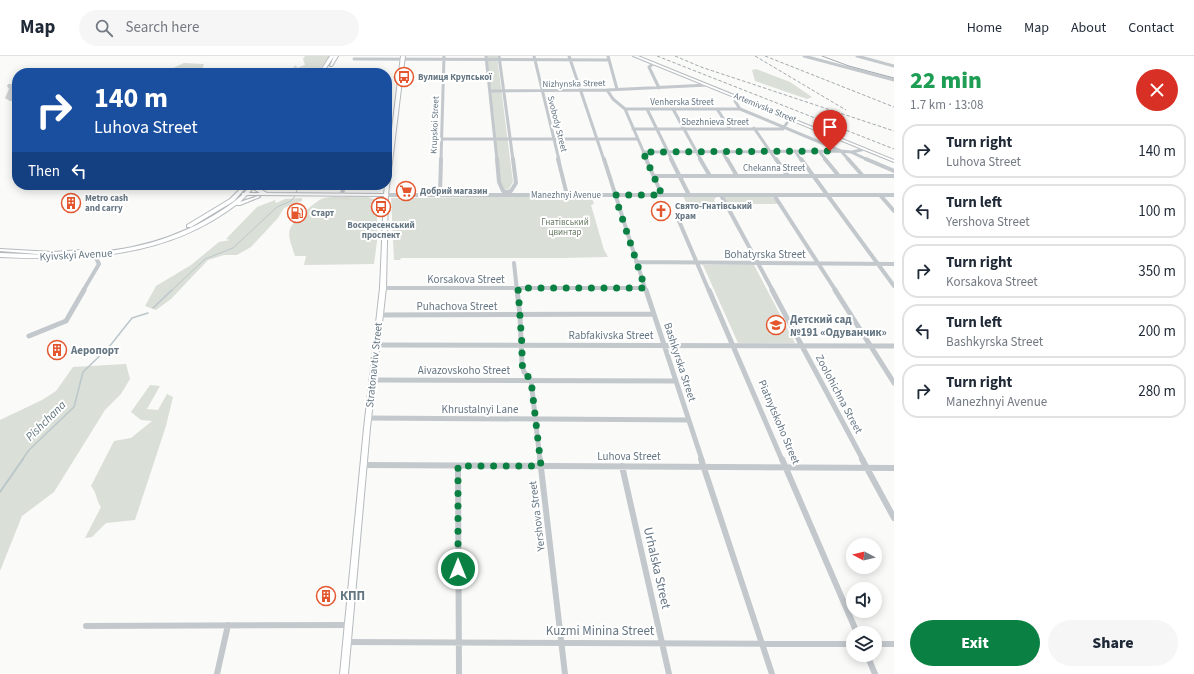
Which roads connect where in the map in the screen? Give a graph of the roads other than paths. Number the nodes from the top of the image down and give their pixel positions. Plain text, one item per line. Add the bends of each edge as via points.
1 (332, 56) edge
2 (336, 56) edge
3 (608, 56) edge
4 (635, 56) edge
5 (804, 56) edge
6 (857, 56) edge
7 (403, 58) edge
8 (444, 58) edge
9 (486, 58) edge
10 (499, 58) edge
11 (535, 58) edge
12 (570, 58) edge
13 (354, 59) dead end
14 (609, 60) junction
15 (654, 63) junction
16 (894, 66) edge
17 (324, 68) edge
18 (329, 68) edge
19 (894, 80) edge
20 (708, 85) junction
21 (659, 88) junction
22 (617, 89) junction
23 (581, 90) junction
24 (607, 90) junction
25 (490, 91) junction
26 (503, 91) junction
27 (542, 91) junction
28 (741, 98) junction
29 (625, 109) junction
30 (647, 109) junction
31 (673, 109) junction
32 (717, 109) junction
33 (740, 109) junction
34 (790, 118) junction
35 (786, 127) junction
36 (754, 128) junction
37 (633, 129) junction
38 (657, 129) junction
39 (684, 129) junction
40 (730, 129) junction
41 (510, 138) junction
42 (554, 138) junction
43 (597, 138) junction
44 (638, 138) junction
45 (442, 139) junction
46 (495, 139) junction
47 (392, 147) edge
48 (865, 149) junction
49 (697, 151) junction
50 (722, 151) junction
51 (770, 151) junction
52 (795, 151) junction
53 (819, 151) junction
54 (841, 151) junction
55 (643, 152) junction
56 (668, 152) junction
57 (851, 152) junction
58 (894, 161) edge
59 (894, 171) edge
60 (654, 176) junction
61 (680, 176) junction
62 (710, 176) junction
63 (737, 176) junction
64 (788, 176) junction
65 (814, 176) junction
66 (840, 176) junction
67 (863, 176) junction
68 (894, 176) edge
69 (242, 190) edge
70 (250, 190) edge
71 (259, 190) edge
72 (343, 190) edge
73 (387, 190) edge
74 (239, 194) junction
75 (342, 194) junction
76 (507, 194) junction
77 (246, 195) junction
78 (268, 195) junction
79 (386, 195) junction
80 (440, 195) junction
81 (567, 195) junction
82 (616, 195) junction
83 (662, 195) junction
84 (689, 195) junction
85 (721, 195) junction
86 (774, 195) junction
87 (827, 195) junction
88 (880, 195) junction
89 (894, 195) edge
90 (232, 206) junction
91 (894, 211) edge
92 (206, 219) junction
93 (679, 221) dead end
94 (0, 250) edge
95 (0, 255) edge
96 (95, 256) junction
97 (636, 262) junction
98 (697, 262) junction
99 (514, 263) dead end
100 (757, 263) junction
101 (818, 263) junction
102 (878, 263) junction
103 (894, 264) edge
104 (894, 286) edge
105 (383, 288) junction
106 (518, 288) junction
107 (645, 288) junction
108 (380, 314) junction
109 (654, 314) junction
110 (520, 315) junction
111 (29, 336) dead end
112 (377, 345) junction
113 (522, 345) junction
114 (663, 345) junction
115 (734, 345) junction
116 (802, 346) junction
117 (870, 346) junction
118 (894, 346) edge
119 (373, 380) junction
120 (531, 380) junction
121 (676, 381) junction
122 (894, 383) edge
123 (368, 418) junction
124 (535, 420) junction
125 (688, 420) junction
126 (364, 465) junction
127 (458, 466) junction
128 (541, 466) junction
129 (622, 466) junction
130 (704, 467) junction
131 (786, 467) junction
132 (867, 467) junction
133 (894, 468) edge
134 (894, 518) edge
135 (228, 625) junction
136 (349, 625) junction
137 (86, 626) dead end
138 (855, 626) edge
139 (347, 642) junction
140 (458, 642) junction
141 (562, 643) junction
142 (662, 644) junction
143 (762, 644) junction
144 (846, 644) edge
145 (882, 644) edge
146 (894, 644) edge
147 (870, 662) edge
148 (217, 674) edge
149 (344, 674) edge
150 (459, 674) edge
151 (565, 674) edge
152 (669, 674) edge
153 (772, 674) edge
154 (875, 674) edge

1 - 17 main road
2 - 18 main road
3 - 14 street
4 - 15 main road, Artemivska Street
5 - 19 street
6 - 16 street
7 - 8 street
7 - 13 street
7 - 47 main road, Stratonavtiv Street
8 - 9 street
8 - 45 street, Krupskoi Street
9 - 10 street
9 - 25 street
10 - 11 street
10 - 26 street
11 - 12 street
11 - 27 street, Svobody Street
12 - 14 street
12 - 23 street, Bashkyrska Street
14 - 22 street
15 - 20 main road, Artemivska Street
15 - 21 street via 648,67
20 - 21 street, Nizhynska Street
20 - 28 main road, Artemivska Street
21 - 22 street, Nizhynska Street
22 - 24 street, Nizhynska Street
23 - 24 street, Nizhynska Street
23 - 27 street, Nizhynska Street
23 - 43 street, Bashkyrska Street
24 - 29 street
25 - 26 street, Nizhynska Street
25 - 46 street
26 - 27 street, Nizhynska Street
26 - 41 street
27 - 42 street, Svobody Street
28 - 33 street, Artemivska Street via 735,101
28 - 34 main road, Artemivska Street
29 - 30 street, Venherska Street
29 - 37 street
30 - 31 street, Venherska Street
30 - 38 street
31 - 32 street, Venherska Street
31 - 39 street
32 - 33 street, Venherska Street
32 - 40 street
33 - 35 street, Artemivska Street
34 - 35 street
34 - 48 main road, Artemivska Street
35 - 36 street, Sbezhnieva Street
35 - 54 street, Artemivska Street
36 - 40 street, Sbezhnieva Street
36 - 51 street
37 - 38 street, Sbezhnieva Street
37 - 44 street
38 - 39 street, Sbezhnieva Street
38 - 56 street
39 - 40 street, Sbezhnieva Street
39 - 49 street
41 - 42 street
41 - 46 street
41 - 76 street via 516,182
42 - 43 street
42 - 81 street, Svobody Street
43 - 44 street
43 - 82 street, Bashkyrska Street
44 - 55 street
45 - 46 street
45 - 80 street, Krupskoi Street
46 - 76 street via 499,182
48 - 57 street
48 - 58 main road, Artemivska Street
49 - 50 street
49 - 56 street
49 - 62 street
50 - 51 street
50 - 63 street
51 - 52 street
51 - 64 street
52 - 53 street
52 - 65 street
53 - 54 street
53 - 66 street
54 - 57 street, Artemivska Street
54 - 67 street
55 - 56 street
55 - 60 street
56 - 61 street
57 - 59 street, Artemivska Street
60 - 61 street, Chekanna Street
60 - 83 street
61 - 62 street, Chekanna Street
61 - 84 street
62 - 63 street, Chekanna Street
63 - 64 street, Chekanna Street
64 - 65 street, Chekanna Street
65 - 66 street, Chekanna Street
65 - 87 street
66 - 67 street, Chekanna Street
67 - 68 street, Chekanna Street
69 - 74 main road, Kyivskyi Avenue
70 - 77 main road, Kyivskyi Avenue
71 - 78 main road
72 - 75 street
73 - 79 main road, Stratonavtiv Street
74 - 77 main road, Manezhnyi Avenue
74 - 92 main road, Kyivskyi Avenue
75 - 78 main road, Manezhnyi Avenue
75 - 79 main road, Manezhnyi Avenue
76 - 80 street, Manezhnyi Avenue
76 - 81 street, Manezhnyi Avenue
77 - 78 main road, Manezhnyi Avenue
77 - 90 main road, Kyivskyi Avenue
78 - 90 main road
79 - 80 street, Manezhnyi Avenue
79 - 105 main road, Stratonavtiv Street
81 - 82 street, Manezhnyi Avenue
82 - 83 street, Manezhnyi Avenue
82 - 97 street, Bashkyrska Street
83 - 84 street, Manezhnyi Avenue
84 - 85 street, Manezhnyi Avenue
85 - 86 street, Manezhnyi Avenue
85 - 100 street, Zoolohichna Street
86 - 87 street, Manezhnyi Avenue
86 - 101 street
87 - 88 street, Manezhnyi Avenue
87 - 102 street
88 - 89 street, Manezhnyi Avenue
88 - 91 street
90 - 92 main road, Kyivskyi Avenue
92 - 94 main road, Kyivskyi Avenue via 142,243 98,252 53,254
92 - 96 main road, Kyivskyi Avenue via 192,229 146,246
93 - 98 street, Piatnytskoho Street
95 - 96 main road, Kyivskyi Avenue via 49,258
96 - 111 street via 98,264 66,321
97 - 98 street, Bohatyrska Street
97 - 107 street, Bashkyrska Street
98 - 100 street, Bohatyrska Street
98 - 115 street, Piatnytskoho Street
99 - 106 street, Yershova Street
100 - 101 street, Bohatyrska Street
100 - 116 street, Zoolohichna Street
101 - 102 street, Bohatyrska Street
101 - 117 street
102 - 103 street, Bohatyrska Street
102 - 104 street
105 - 106 street, Korsakova Street
105 - 108 main road, Stratonavtiv Street
106 - 107 street, Korsakova Street
106 - 110 street, Yershova Street
107 - 109 street, Bashkyrska Street
108 - 110 street, Puhachova Street
108 - 112 main road, Stratonavtiv Street
109 - 110 street, Puhachova Street
109 - 114 street, Bashkyrska Street
110 - 113 street, Yershova Street
112 - 113 street, Rabfakivska Street
112 - 119 main road, Stratonavtiv Street
113 - 114 street, Rabfakivska Street
113 - 120 street, Yershova Street via 524,372
114 - 115 street, Rabfakivska Street
114 - 121 street, Bashkyrska Street
115 - 116 street, Rabfakivska Street
115 - 131 street, Piatnytskoho Street
116 - 117 street, Rabfakivska Street
116 - 132 street, Zoolohichna Street
117 - 118 street, Rabfakivska Street
117 - 122 street
119 - 120 street, Aivazovskoho Street
119 - 123 main road, Stratonavtiv Street
120 - 121 street, Aivazovskoho Street
120 - 124 street, Yershova Street
121 - 125 street, Bashkyrska Street
123 - 124 street, Khrustalnyi Lane
123 - 126 main road, Stratonavtiv Street
124 - 125 street, Khrustalnyi Lane
124 - 128 street, Yershova Street
125 - 130 street, Bashkyrska Street
126 - 127 street, Luhova Street
126 - 136 main road, Stratonavtiv Street
127 - 128 street, Luhova Street
127 - 140 street
128 - 129 street, Luhova Street
128 - 141 street, Yershova Street
129 - 130 street, Luhova Street
129 - 142 street, Urhalska Street
130 - 131 street, Luhova Street
130 - 143 street, Bashkyrska Street
131 - 132 street, Luhova Street
131 - 138 street, Piatnytskoho Street
132 - 133 street, Luhova Street
132 - 134 street, Zoolohichna Street
135 - 136 street
135 - 137 street
135 - 148 street
136 - 139 main road, Stratonavtiv Street
139 - 140 street, Kuzmi Minina Street
139 - 149 main road, Stratonavtiv Street
140 - 141 street, Kuzmi Minina Street
140 - 150 street
141 - 142 street, Kuzmi Minina Street
141 - 151 street, Yershova Street
142 - 143 street, Kuzmi Minina Street
142 - 152 street, Urhalska Street
143 - 144 street, Kuzmi Minina Street
143 - 153 street, Bashkyrska Street
145 - 146 street
147 - 154 street

